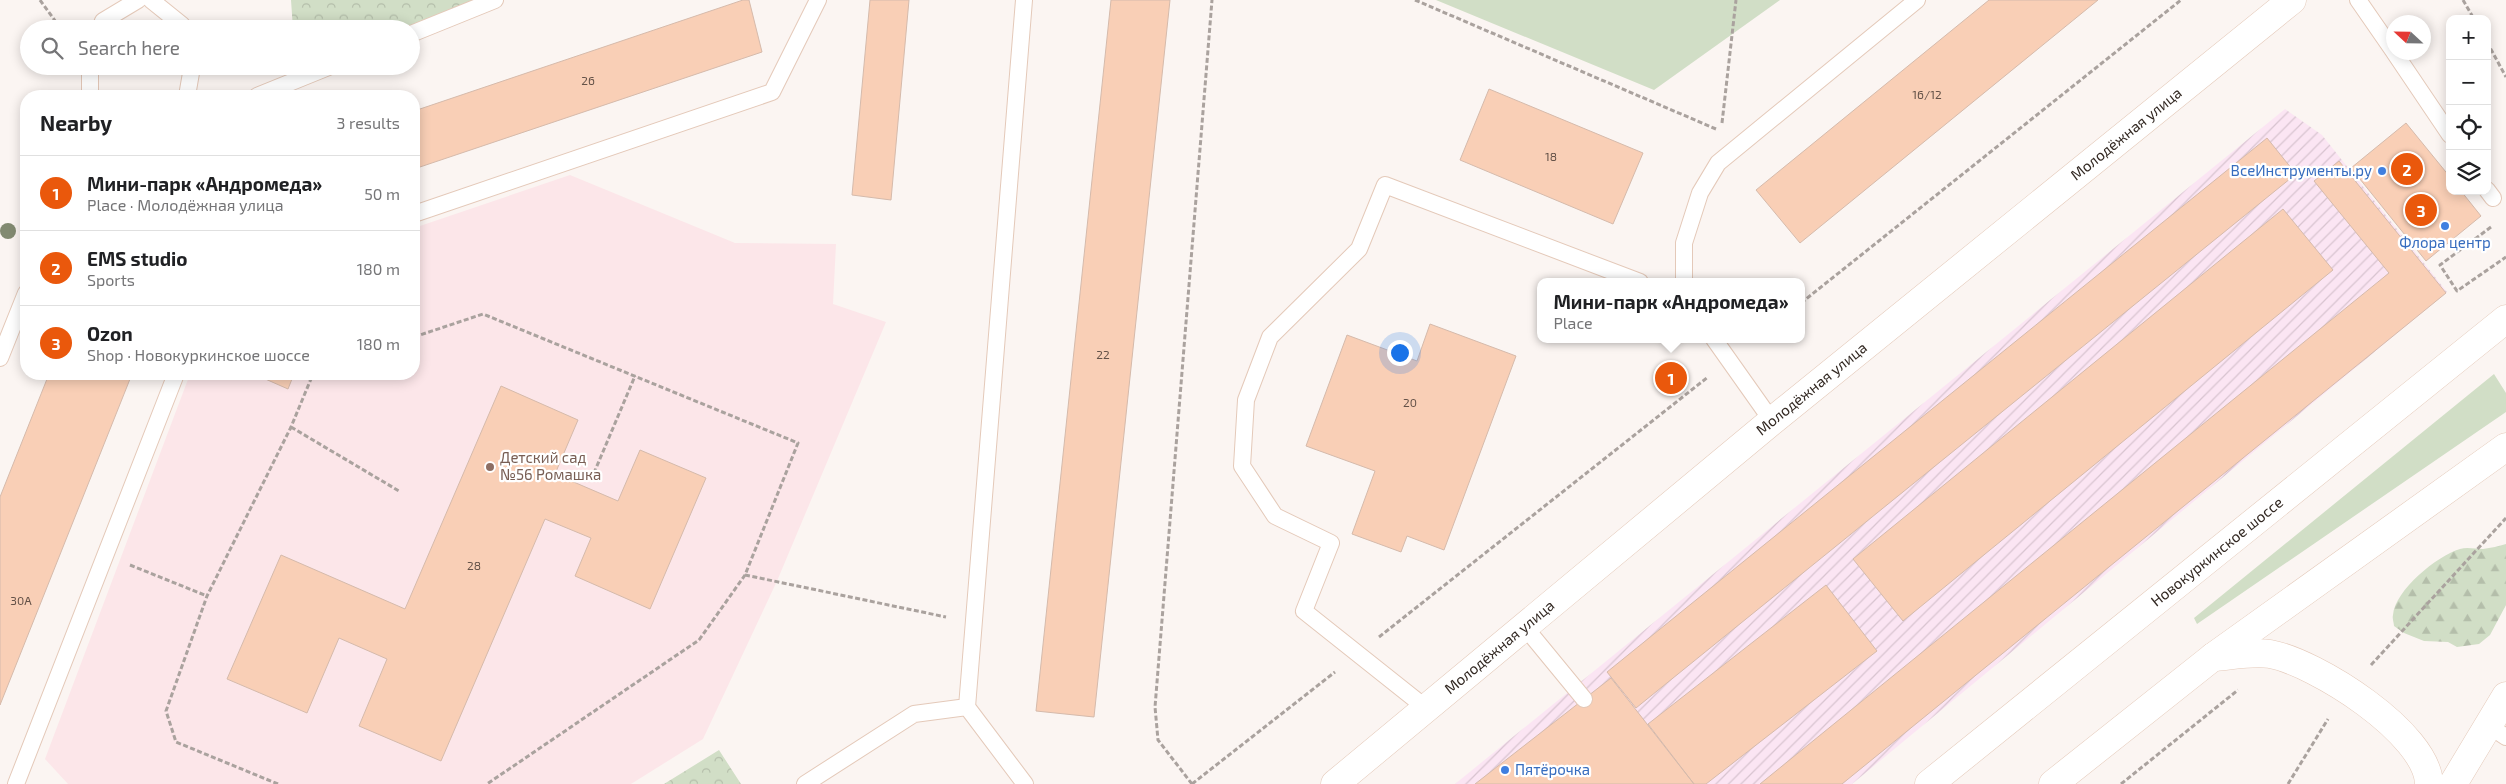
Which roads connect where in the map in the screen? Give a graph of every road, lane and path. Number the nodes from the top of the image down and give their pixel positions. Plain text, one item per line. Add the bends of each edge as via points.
1 (40, 0) edge
2 (138, 0) edge
3 (151, 0) edge
4 (495, 0) edge
5 (818, 0) edge
6 (1024, 0) edge
7 (1212, 0) edge
8 (1415, 0) edge
9 (1736, 0) edge
10 (1916, 0) edge
11 (2181, 0) edge
12 (2292, 0) edge
13 (2358, 0) edge
14 (2463, 0) edge
15 (2472, 15) edge
16 (54, 20) edge
17 (102, 20) edge
18 (176, 20) edge
19 (420, 30) edge
20 (2386, 40) edge
21 (2491, 49) edge
22 (2399, 60) edge
23 (90, 75) edge
24 (191, 75) edge
25 (309, 75) edge
26 (2506, 77) edge
27 (90, 90) edge
28 (188, 90) edge
29 (272, 90) edge
30 (2446, 129) edge
31 (2490, 195) edge
32 (420, 212) edge
33 (2506, 257) edge
34 (1629, 278) edge
35 (1684, 278) edge
36 (1805, 300) edge
37 (20, 307) edge
38 (2506, 319) edge
39 (420, 335) edge
40 (1717, 343) edge
41 (0, 358) edge
42 (1729, 360) junction
43 (635, 376) junction
44 (174, 380) edge
45 (311, 380) edge
46 (1772, 421) junction
47 (291, 428) junction
48 (2506, 447) edge
49 (591, 480) dead end
50 (399, 491) dead end
51 (2506, 518) edge
52 (106, 556) junction
53 (745, 575) junction
54 (207, 596) junction
55 (973, 623) junction
56 (1524, 626) junction
57 (2392, 640) dead end
58 (1358, 654) junction
59 (2213, 657) junction
60 (2240, 688) dead end
61 (2506, 696) edge
62 (1584, 699) dead end
63 (967, 707) junction
64 (1426, 708) junction
65 (2329, 718) dead end
66 (2497, 731) edge
67 (2458, 782) edge
68 (16, 784) edge
69 (278, 784) edge
70 (487, 784) edge
71 (805, 784) edge
72 (1025, 784) edge
73 (1192, 784) edge
74 (1335, 784) edge
75 (1929, 784) edge
76 (2053, 784) edge
77 (2121, 784) edge
78 (2288, 784) edge
79 (2429, 784) edge

1 - 16 path
2 - 17 lane
3 - 18 lane
4 - 19 lane
5 - 32 lane via 772,92
6 - 55 lane
7 - 73 path via 1155,707 1158,740
8 - 9 path via 1722,131
10 - 35 lane via 1718,163 1700,193 1684,244
11 - 36 path
12 - 46 main road, Молодёжная улица
13 - 20 lane
14 - 15 path
21 - 26 path
22 - 30 lane
23 - 27 lane
24 - 28 lane
25 - 29 lane
31 - 33 path via 2495,224 2440,265 2457,291
34 - 58 lane via 1385,185 1359,248 1270,337 1246,400 1242,466 1275,516 1331,543 1304,611
37 - 41 lane
38 - 75 main road, Новокуркинское шоссе
39 - 43 path via 483,314
40 - 42 lane
42 - 46 lane
42 - 58 path
43 - 49 path
43 - 53 path via 798,443
44 - 52 lane
45 - 47 path
46 - 56 main road, Молодёжная улица
47 - 50 path
47 - 54 path
48 - 59 main road
51 - 57 path
52 - 54 path
52 - 68 lane
53 - 55 path
53 - 70 path via 699,640
54 - 69 path via 166,711 176,742
55 - 63 lane
56 - 62 lane
56 - 64 main road, Молодёжная улица
58 - 64 lane
58 - 73 path
59 - 76 main road
59 - 79 main road via 2270,654 2318,672 2350,690 2400,732 2422,760
60 - 77 path
61 - 66 main road
63 - 71 lane via 914,714
63 - 72 lane
64 - 74 main road, Молодёжная улица
65 - 78 path
66 - 67 main road

